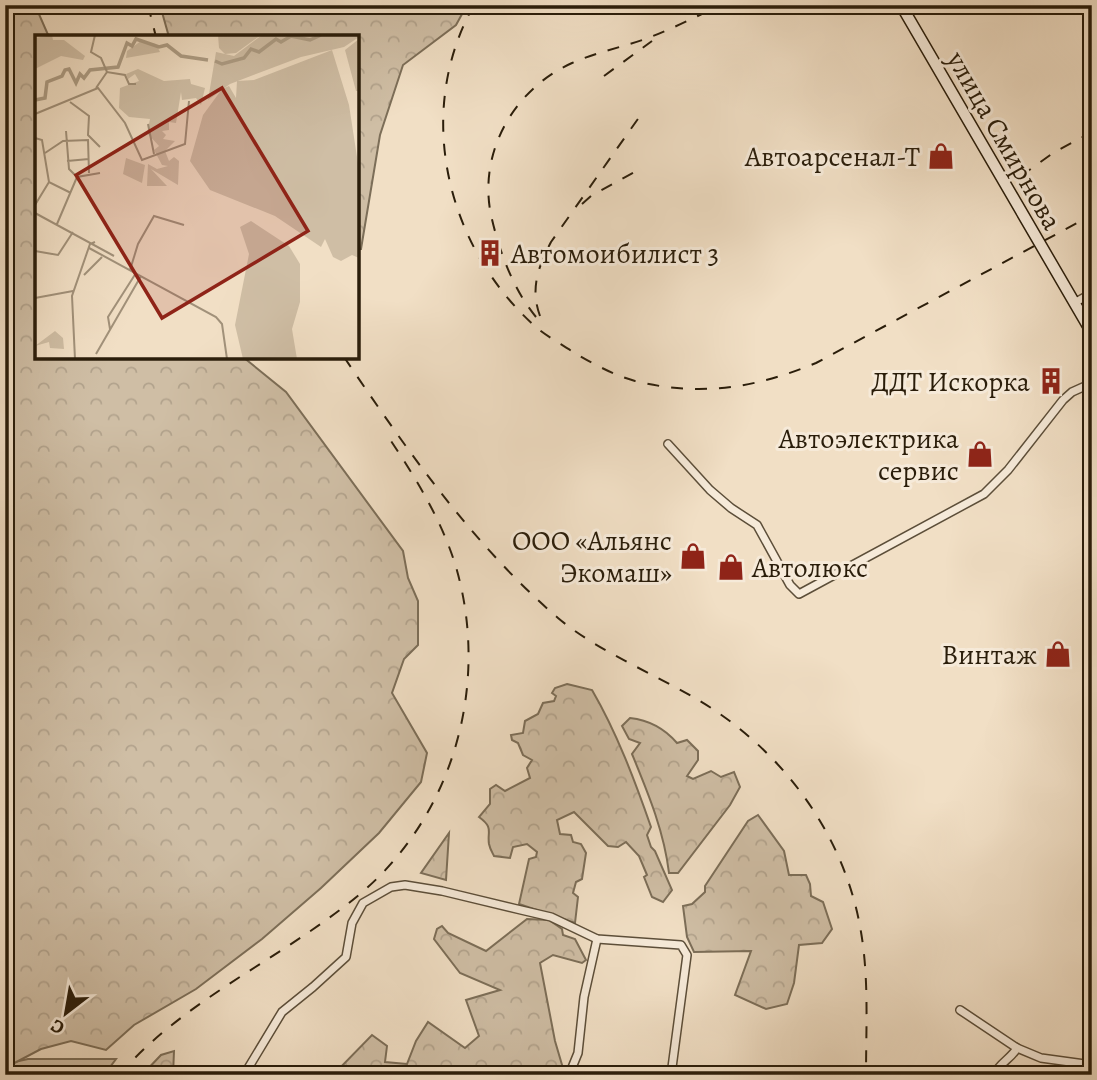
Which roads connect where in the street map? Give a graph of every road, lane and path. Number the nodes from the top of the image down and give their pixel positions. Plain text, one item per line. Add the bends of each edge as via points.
1 (901, 5) edge
2 (1092, 293) edge
3 (1074, 303) junction
4 (1092, 333) edge
5 (1092, 383) edge
6 (668, 444) dead end
7 (597, 939) junction
8 (960, 1010) dead end
9 (1017, 1048) junction
10 (1092, 1065) edge
11 (244, 1075) edge
12 (569, 1075) edge
13 (671, 1075) edge
14 (994, 1075) edge

1 - 3 main road, улица Смирнова
2 - 3 street
3 - 4 main road, улица Смирнова
5 - 6 street via 1063,400 984,494 799,594 757,525 710,490
7 - 11 street via 521,910 442,891 391,887 363,903 352,923 346,957 282,1012
7 - 12 street via 578,1054
7 - 13 street via 681,945 685,950
8 - 9 street
9 - 10 street via 1041,1058
9 - 14 street

